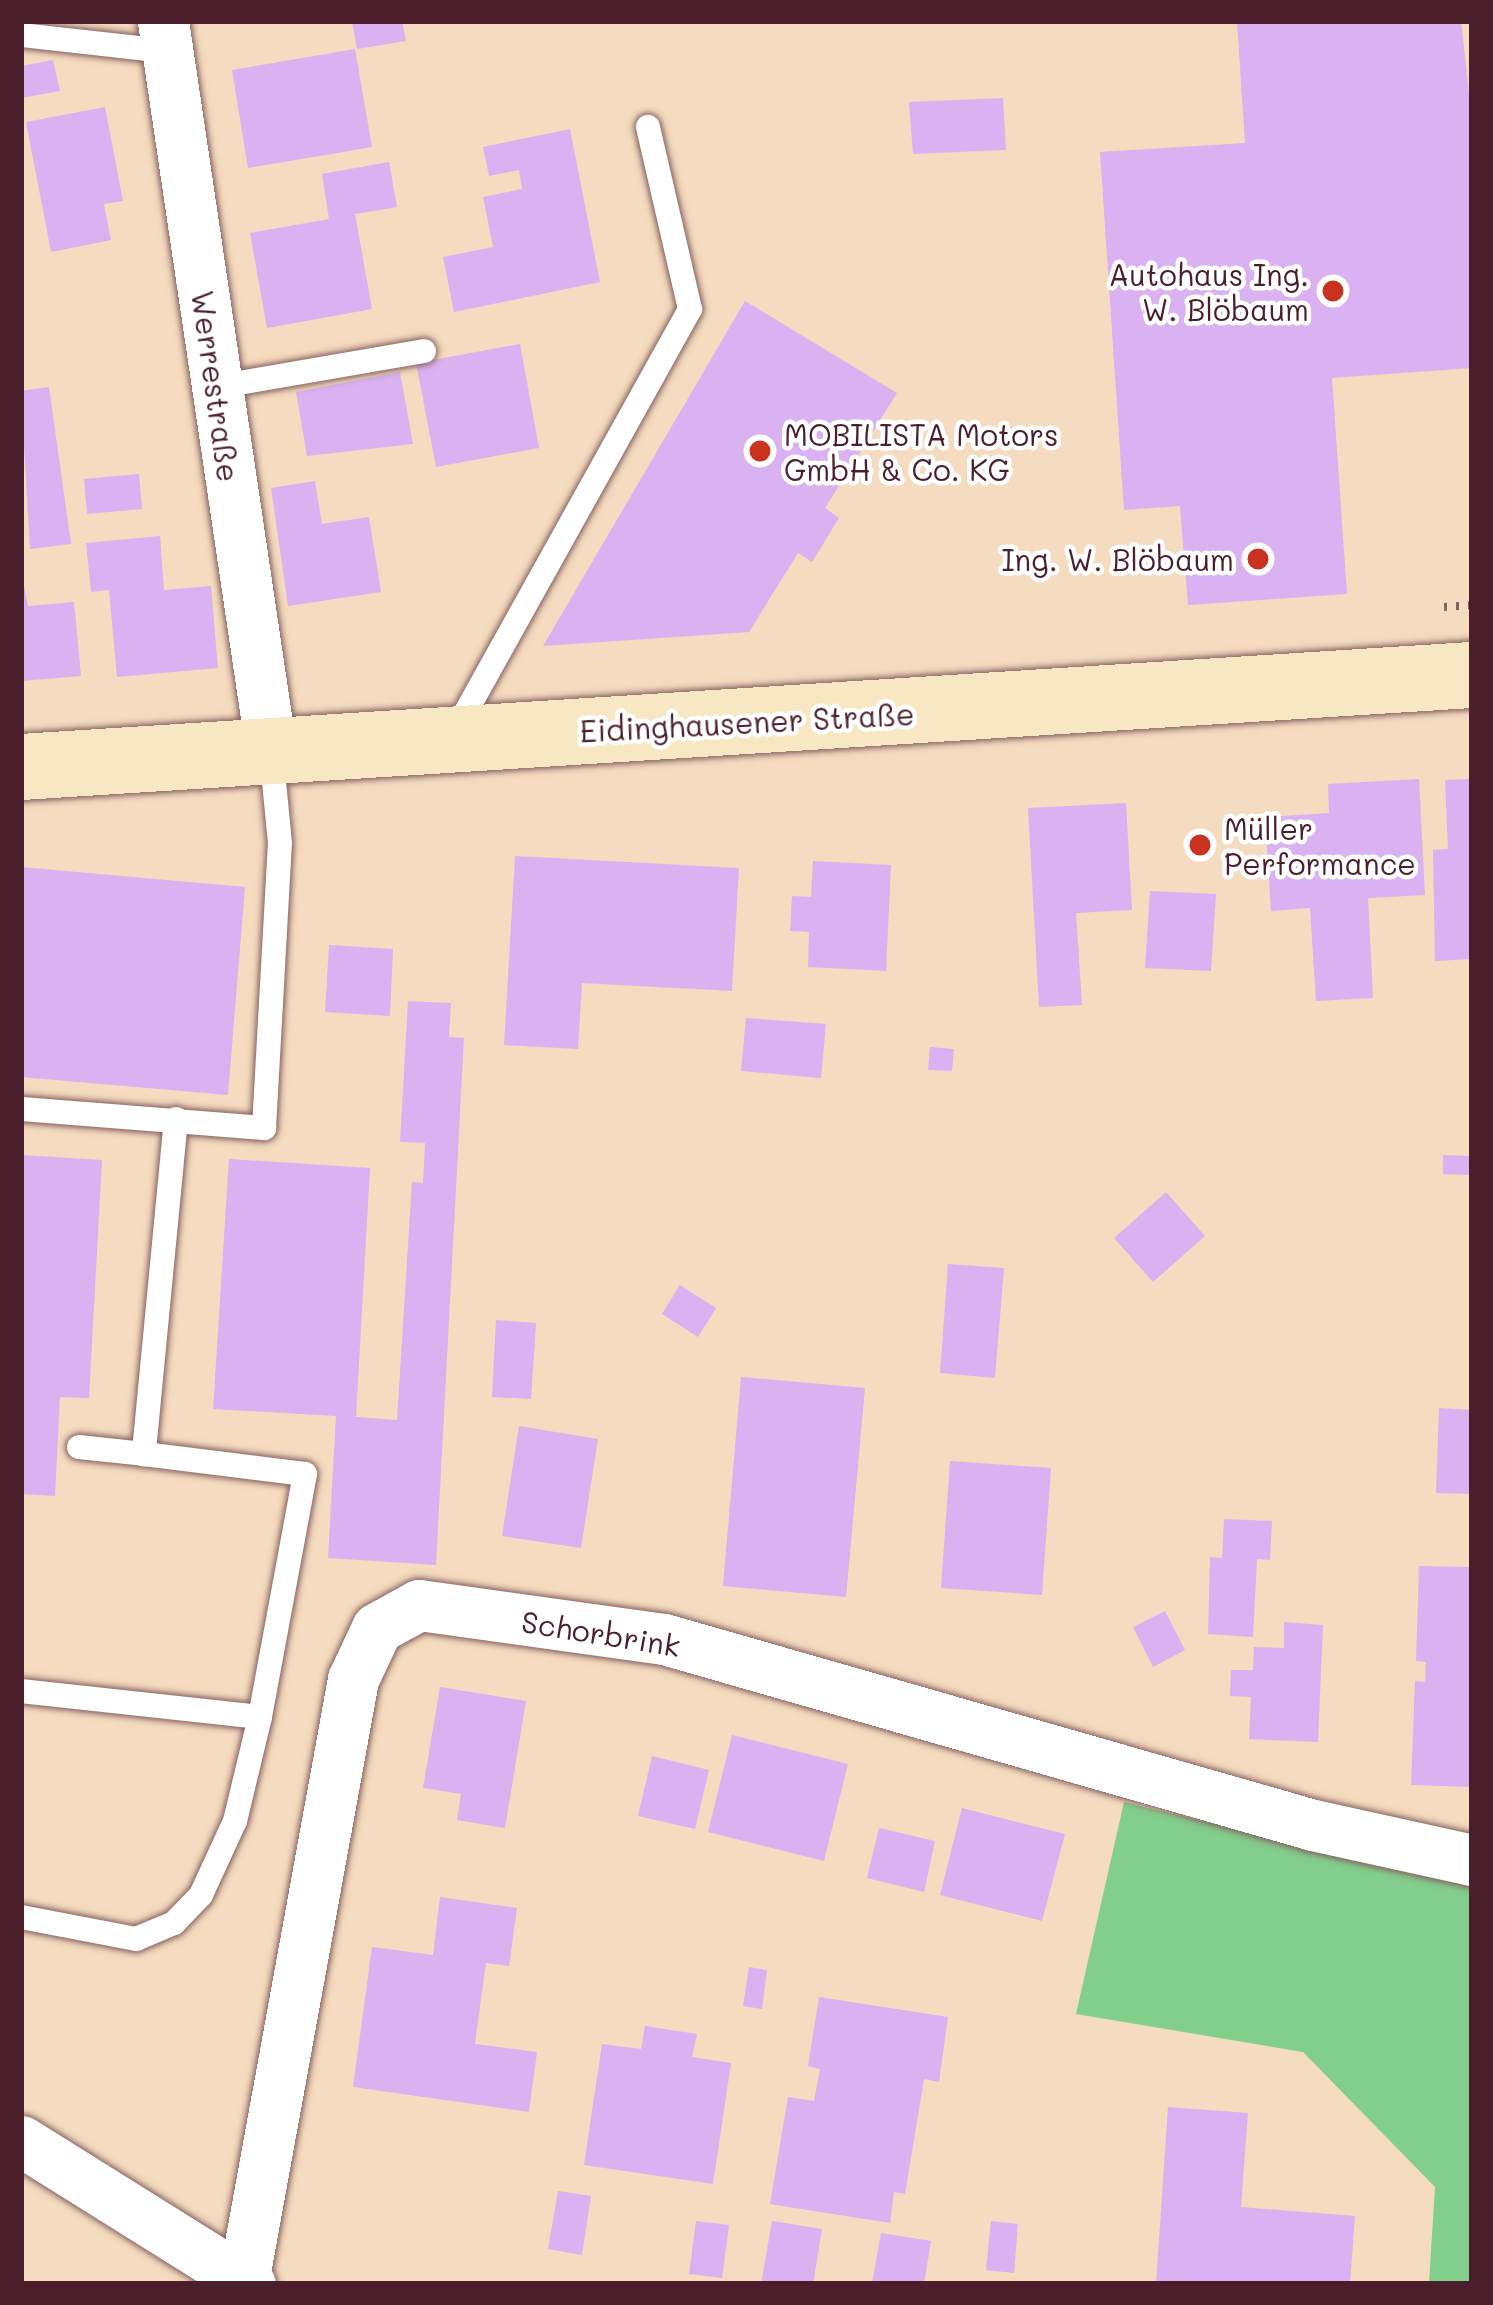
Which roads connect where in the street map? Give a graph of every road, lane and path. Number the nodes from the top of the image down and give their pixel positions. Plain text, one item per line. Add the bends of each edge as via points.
1 (21, 35) edge
2 (165, 36) edge
3 (648, 127) dead end
4 (424, 352) dead end
5 (216, 387) junction
6 (1472, 676) edge
7 (452, 737) junction
8 (272, 751) junction
9 (21, 767) edge
10 (21, 1109) edge
11 (176, 1119) junction
12 (79, 1447) dead end
13 (144, 1454) junction
14 (21, 1691) edge
15 (260, 1717) junction
16 (1472, 1860) edge
17 (21, 1917) edge
18 (21, 2141) edge
19 (247, 2283) edge

1 - 2 lane
2 - 5 street, Werrestraße
3 - 7 lane via 690,309
4 - 5 lane
5 - 8 street, Werrestraße
6 - 7 main road, Eidinghausener Straße
7 - 8 main road, Eidinghausener Straße
8 - 9 main road, Eidinghausener Straße
8 - 11 lane via 280,843 264,1128
10 - 11 lane
11 - 13 lane
12 - 13 lane
13 - 15 lane via 305,1474
14 - 15 lane
15 - 17 lane via 235,1821 201,1894 174,1923 136,1939
16 - 19 street, Schorbrink via 1313,1825 664,1640 418,1605 377,1628 353,1679
18 - 19 street

